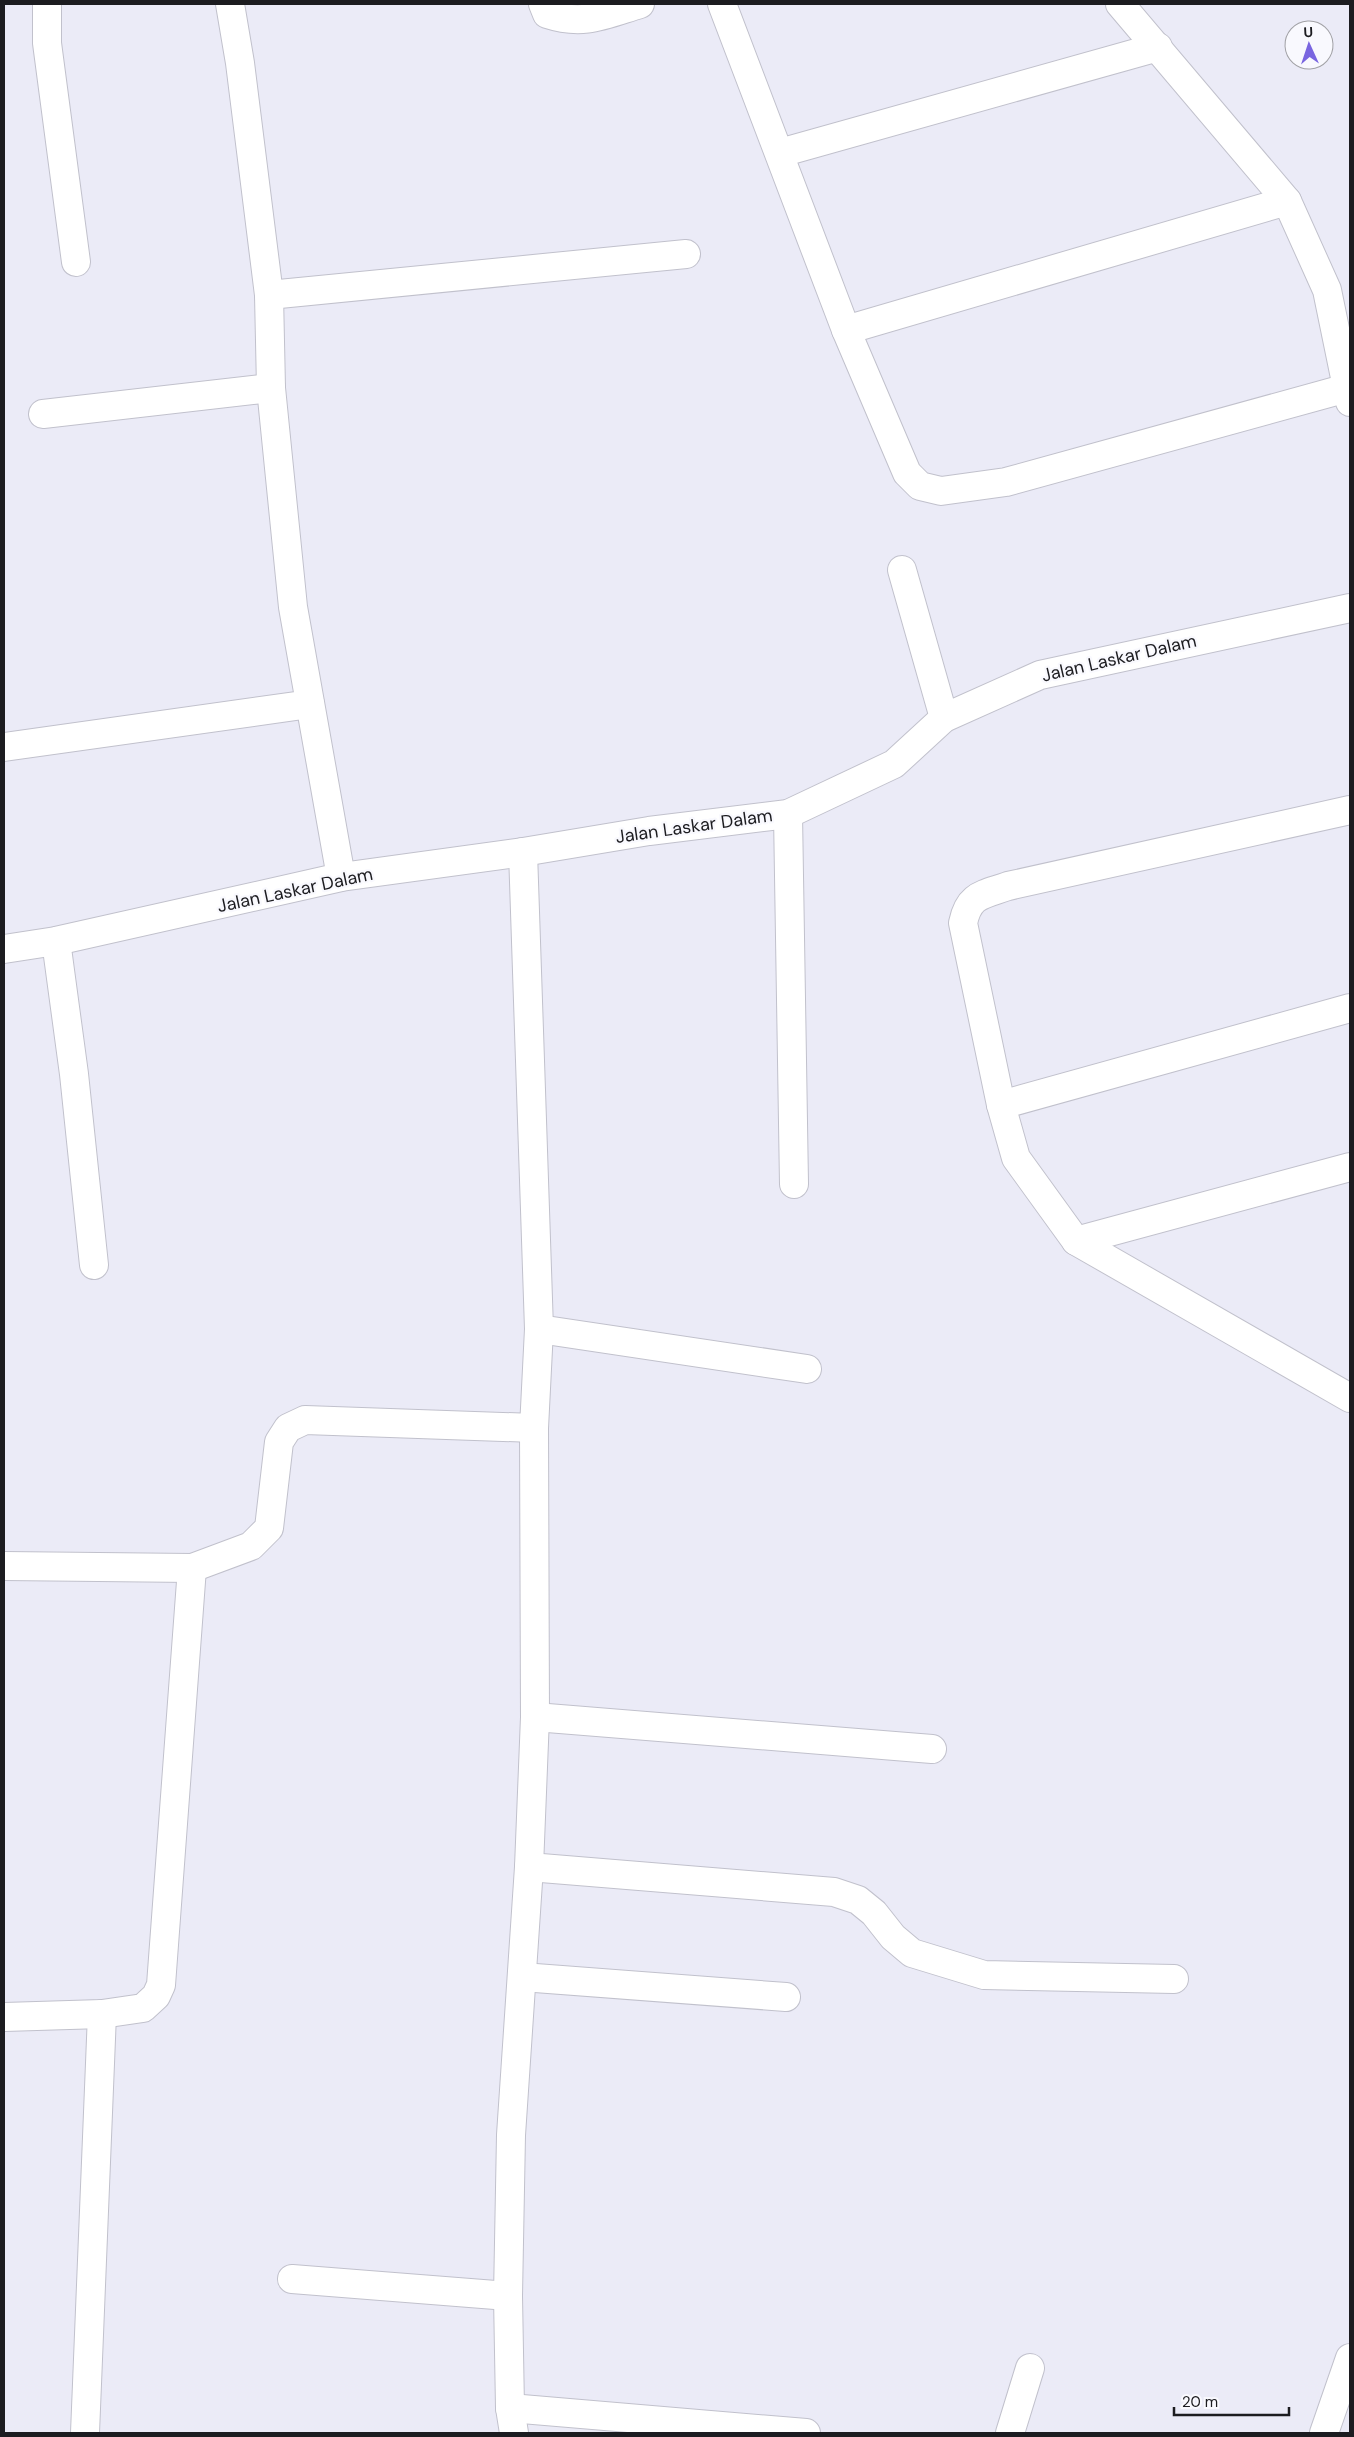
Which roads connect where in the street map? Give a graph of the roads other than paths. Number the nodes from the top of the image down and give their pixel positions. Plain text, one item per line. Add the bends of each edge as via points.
1 (47, 4) edge
2 (230, 4) edge
3 (543, 4) edge
4 (640, 4) edge
5 (722, 4) edge
6 (1120, 4) edge
7 (1158, 47) junction
8 (780, 153) junction
9 (1287, 201) junction
10 (686, 254) dead end
11 (76, 262) dead end
12 (269, 295) junction
13 (846, 330) junction
14 (271, 388) junction
15 (1349, 395) edge
16 (43, 414) dead end
17 (902, 570) dead end
18 (1350, 608) edge
19 (310, 704) junction
20 (944, 718) junction
21 (4, 747) edge
22 (1350, 810) edge
23 (788, 814) junction
24 (522, 852) junction
25 (341, 877) junction
26 (56, 941) junction
27 (4, 949) edge
28 (1350, 1008) edge
29 (1001, 1105) junction
30 (1350, 1167) edge
31 (794, 1184) dead end
32 (1076, 1241) junction
33 (94, 1265) dead end
34 (539, 1329) junction
35 (807, 1369) dead end
36 (1350, 1398) edge
37 (534, 1428) junction
38 (4, 1566) edge
39 (192, 1568) junction
40 (535, 1717) junction
41 (932, 1749) dead end
42 (529, 1867) junction
43 (522, 1977) junction
44 (1174, 1979) dead end
45 (786, 1997) dead end
46 (102, 2014) junction
47 (4, 2017) edge
48 (292, 2279) dead end
49 (508, 2296) junction
50 (1350, 2362) edge
51 (1030, 2368) dead end
52 (512, 2420) edge
53 (86, 2433) edge
54 (806, 2433) edge
55 (1010, 2433) edge
56 (1324, 2433) edge

1 - 11 street via 47,43
2 - 12 street
3 - 4 street via 547,14 566,20 588,20
5 - 8 street
6 - 7 street
7 - 8 street
7 - 9 street
8 - 13 street
9 - 13 street
9 - 15 street via 1327,290
10 - 12 street
12 - 14 street
13 - 15 street via 907,473 920,486 941,491 1006,482
14 - 16 street
14 - 19 street via 293,607
17 - 20 street
18 - 20 street, Jalan Laskar Dalam via 1040,675
19 - 21 street
19 - 25 street
20 - 23 street, Jalan Laskar Dalam via 894,764
22 - 29 street via 1008,886 975,898 966,908 963,922
23 - 24 street, Jalan Laskar Dalam via 649,831
23 - 31 street
24 - 25 street, Jalan Laskar Dalam
24 - 34 street
25 - 26 street, Jalan Laskar Dalam
26 - 27 street, Jalan Laskar Dalam
26 - 33 street
28 - 29 street
29 - 32 street via 1016,1158
30 - 32 street
32 - 36 street
34 - 35 street
34 - 37 street
37 - 39 street via 305,1420 288,1428 280,1442 269,1528 250,1546
37 - 40 street
38 - 39 street
39 - 46 street via 161,1985 156,1996 143,2008
40 - 41 street
40 - 42 street
42 - 43 street
42 - 44 street via 834,1892 858,1900 912,1953 984,1975
43 - 45 street
43 - 49 street via 511,2135
46 - 47 street
46 - 53 street
48 - 49 street
49 - 52 street
50 - 56 street
51 - 55 street
52 - 54 street

